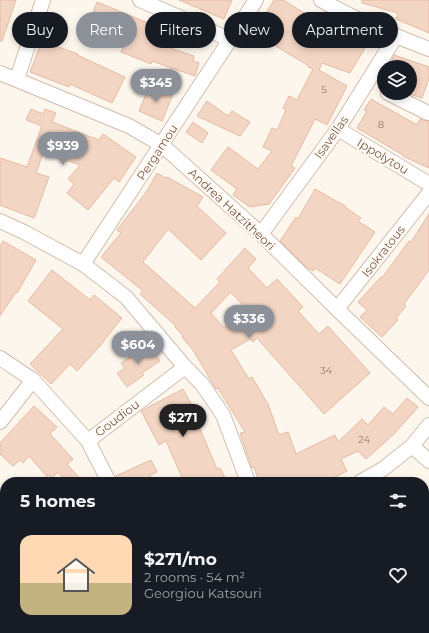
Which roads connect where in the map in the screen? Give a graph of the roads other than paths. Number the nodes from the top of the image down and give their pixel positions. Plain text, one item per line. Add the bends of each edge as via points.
1 (43, 0) edge
2 (140, 0) edge
3 (256, 0) edge
4 (321, 0) edge
5 (248, 12) edge
6 (342, 12) edge
7 (224, 37) edge
8 (398, 37) edge
9 (226, 48) edge
10 (388, 48) edge
11 (429, 49) edge
12 (0, 73) edge
13 (17, 79) junction
14 (366, 82) junction
15 (377, 88) edge
16 (402, 100) edge
17 (428, 113) edge
18 (338, 129) junction
19 (162, 144) junction
20 (429, 184) edge
21 (429, 193) edge
22 (0, 221) edge
23 (261, 234) junction
24 (83, 264) junction
25 (337, 309) junction
26 (0, 358) edge
27 (185, 367) junction
28 (33, 380) junction
29 (429, 398) edge
30 (0, 422) edge
31 (429, 425) edge
32 (88, 441) junction
33 (412, 446) junction
34 (429, 461) edge
35 (106, 477) edge
36 (246, 477) edge
37 (368, 477) edge

1 - 13 street
2 - 7 street
3 - 5 street, Pergamou
4 - 6 street
8 - 11 street
9 - 19 street, Pergamou
10 - 14 street, Isavellas
12 - 13 street, Andrea Hatzitheori
13 - 19 street, Andrea Hatzitheori via 129,126
14 - 15 street
14 - 18 street, Isavellas
16 - 17 street
18 - 20 street, Ippolytou
18 - 23 street, Isavellas
19 - 23 street, Andrea Hatzitheori
19 - 24 street, Pergamou
21 - 25 street, Isokratous
22 - 24 street
23 - 25 street, Andrea Hatzitheori
24 - 27 street via 126,297
25 - 29 street, Andrea Hatzitheori
26 - 28 street
27 - 32 street, Goudiou
27 - 36 street via 202,384 222,415
28 - 30 street
28 - 32 street
31 - 33 street
32 - 35 street
33 - 34 street
33 - 37 street

